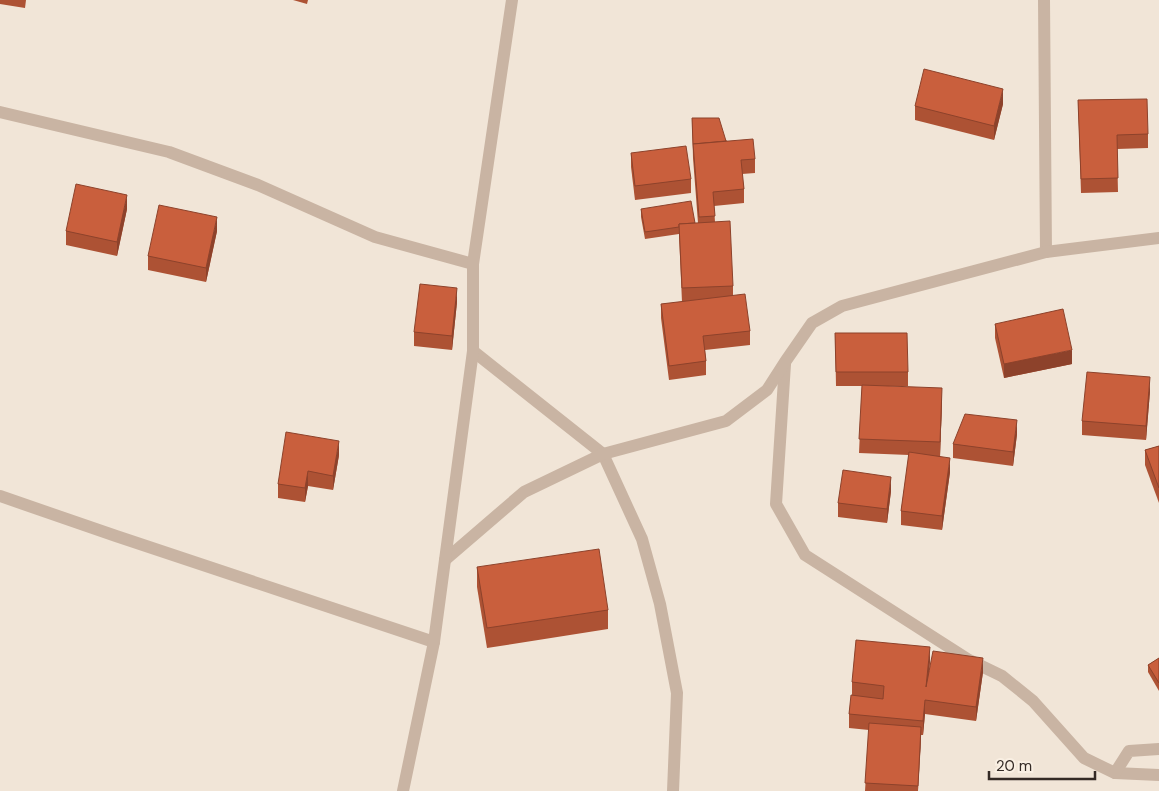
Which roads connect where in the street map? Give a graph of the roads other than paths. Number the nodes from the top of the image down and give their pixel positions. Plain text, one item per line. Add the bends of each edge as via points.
1 (512, 0) edge
2 (1044, 0) edge
3 (0, 112) edge
4 (1159, 238) edge
5 (1046, 252) junction
6 (473, 264) junction
7 (473, 351) junction
8 (785, 362) junction
9 (603, 454) junction
10 (0, 496) edge
11 (445, 560) junction
12 (434, 642) junction
13 (1159, 748) edge
14 (1115, 773) junction
15 (1159, 775) edge
16 (403, 791) edge
17 (673, 791) edge

1 - 6 street
2 - 5 street
3 - 6 street via 169,152 258,185 375,237
4 - 5 street
5 - 8 street via 842,306 812,324
6 - 7 street
7 - 9 street
7 - 11 street
8 - 9 street via 768,390 726,421
8 - 14 street via 776,504 805,555 969,660 1002,676 1033,701 1084,758
9 - 11 street via 524,492
9 - 17 street via 642,539 660,604 677,693
10 - 12 street
11 - 12 street
12 - 16 street
13 - 14 street via 1129,751
14 - 15 street

